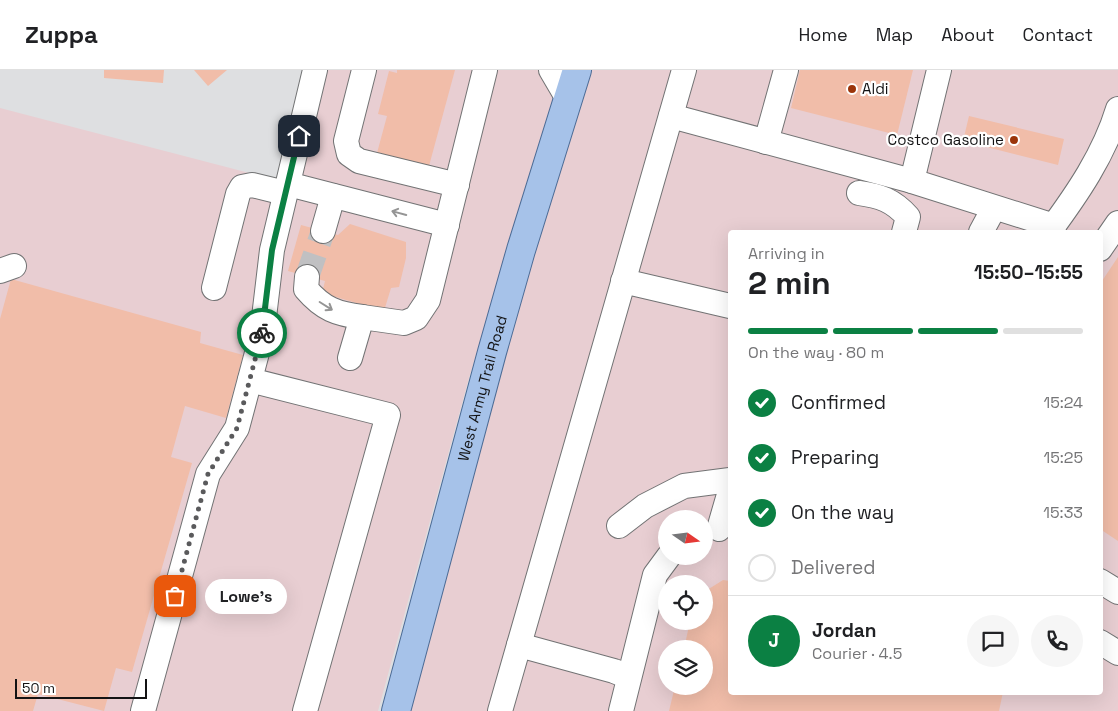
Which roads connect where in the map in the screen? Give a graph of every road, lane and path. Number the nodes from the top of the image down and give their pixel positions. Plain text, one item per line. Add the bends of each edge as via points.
1 (315, 70) edge
2 (364, 70) edge
3 (485, 70) edge
4 (551, 70) edge
5 (578, 70) edge
6 (684, 70) edge
7 (786, 70) edge
8 (938, 70) edge
9 (568, 99) junction
10 (1118, 109) edge
11 (671, 116) junction
12 (766, 142) junction
13 (912, 181) junction
14 (457, 185) junction
15 (287, 188) junction
16 (859, 193) dead end
17 (333, 196) junction
18 (994, 208) junction
19 (1118, 223) edge
20 (447, 225) junction
21 (1052, 229) edge
22 (904, 230) edge
23 (982, 230) edge
24 (322, 231) tunnel mouth
25 (1103, 245) edge
26 (307, 276) tunnel mouth
27 (623, 281) junction
28 (214, 288) dead end
29 (728, 306) edge
30 (362, 317) junction
31 (350, 358) dead end
32 (250, 380) junction
33 (728, 480) edge
34 (728, 497) edge
35 (620, 526) dead end
36 (718, 529) edge
37 (662, 565) edge
38 (1103, 582) edge
39 (1118, 592) edge
40 (1103, 644) edge
41 (519, 645) junction
42 (1118, 654) edge
43 (629, 677) junction
44 (398, 709) edge
45 (143, 711) edge
46 (305, 711) edge
47 (500, 711) edge
48 (621, 711) edge

1 - 15 lane
2 - 14 lane via 346,141 349,154 359,161
3 - 14 lane
4 - 9 lane
5 - 9 main road, West Army Trail Road
6 - 11 lane
7 - 12 lane
8 - 13 lane
9 - 44 main road, West Army Trail Road via 492,352
10 - 21 lane via 1112,130 1079,191
11 - 12 lane
11 - 27 lane
12 - 13 lane
13 - 18 lane
14 - 20 lane
15 - 17 lane
15 - 28 lane via 242,187
15 - 32 lane via 272,250 262,334
16 - 22 lane via 882,196 897,205 908,216
20 -> 17 lane
17 - 24 lane
18 - 21 lane
18 - 23 lane
19 - 25 lane
20 - 30 lane via 428,300 416,318 404,323
26 -> 30 lane via 306,289 324,306 339,314
27 - 29 lane
27 - 41 lane
30 - 31 lane
32 - 45 lane via 237,428 208,474
32 - 46 lane via 388,415
33 - 35 lane via 684,486 645,506
34 - 36 lane
37 - 43 lane via 654,575
38 - 39 lane
40 - 42 lane
41 - 43 lane via 614,670
41 - 47 lane
43 - 48 lane

